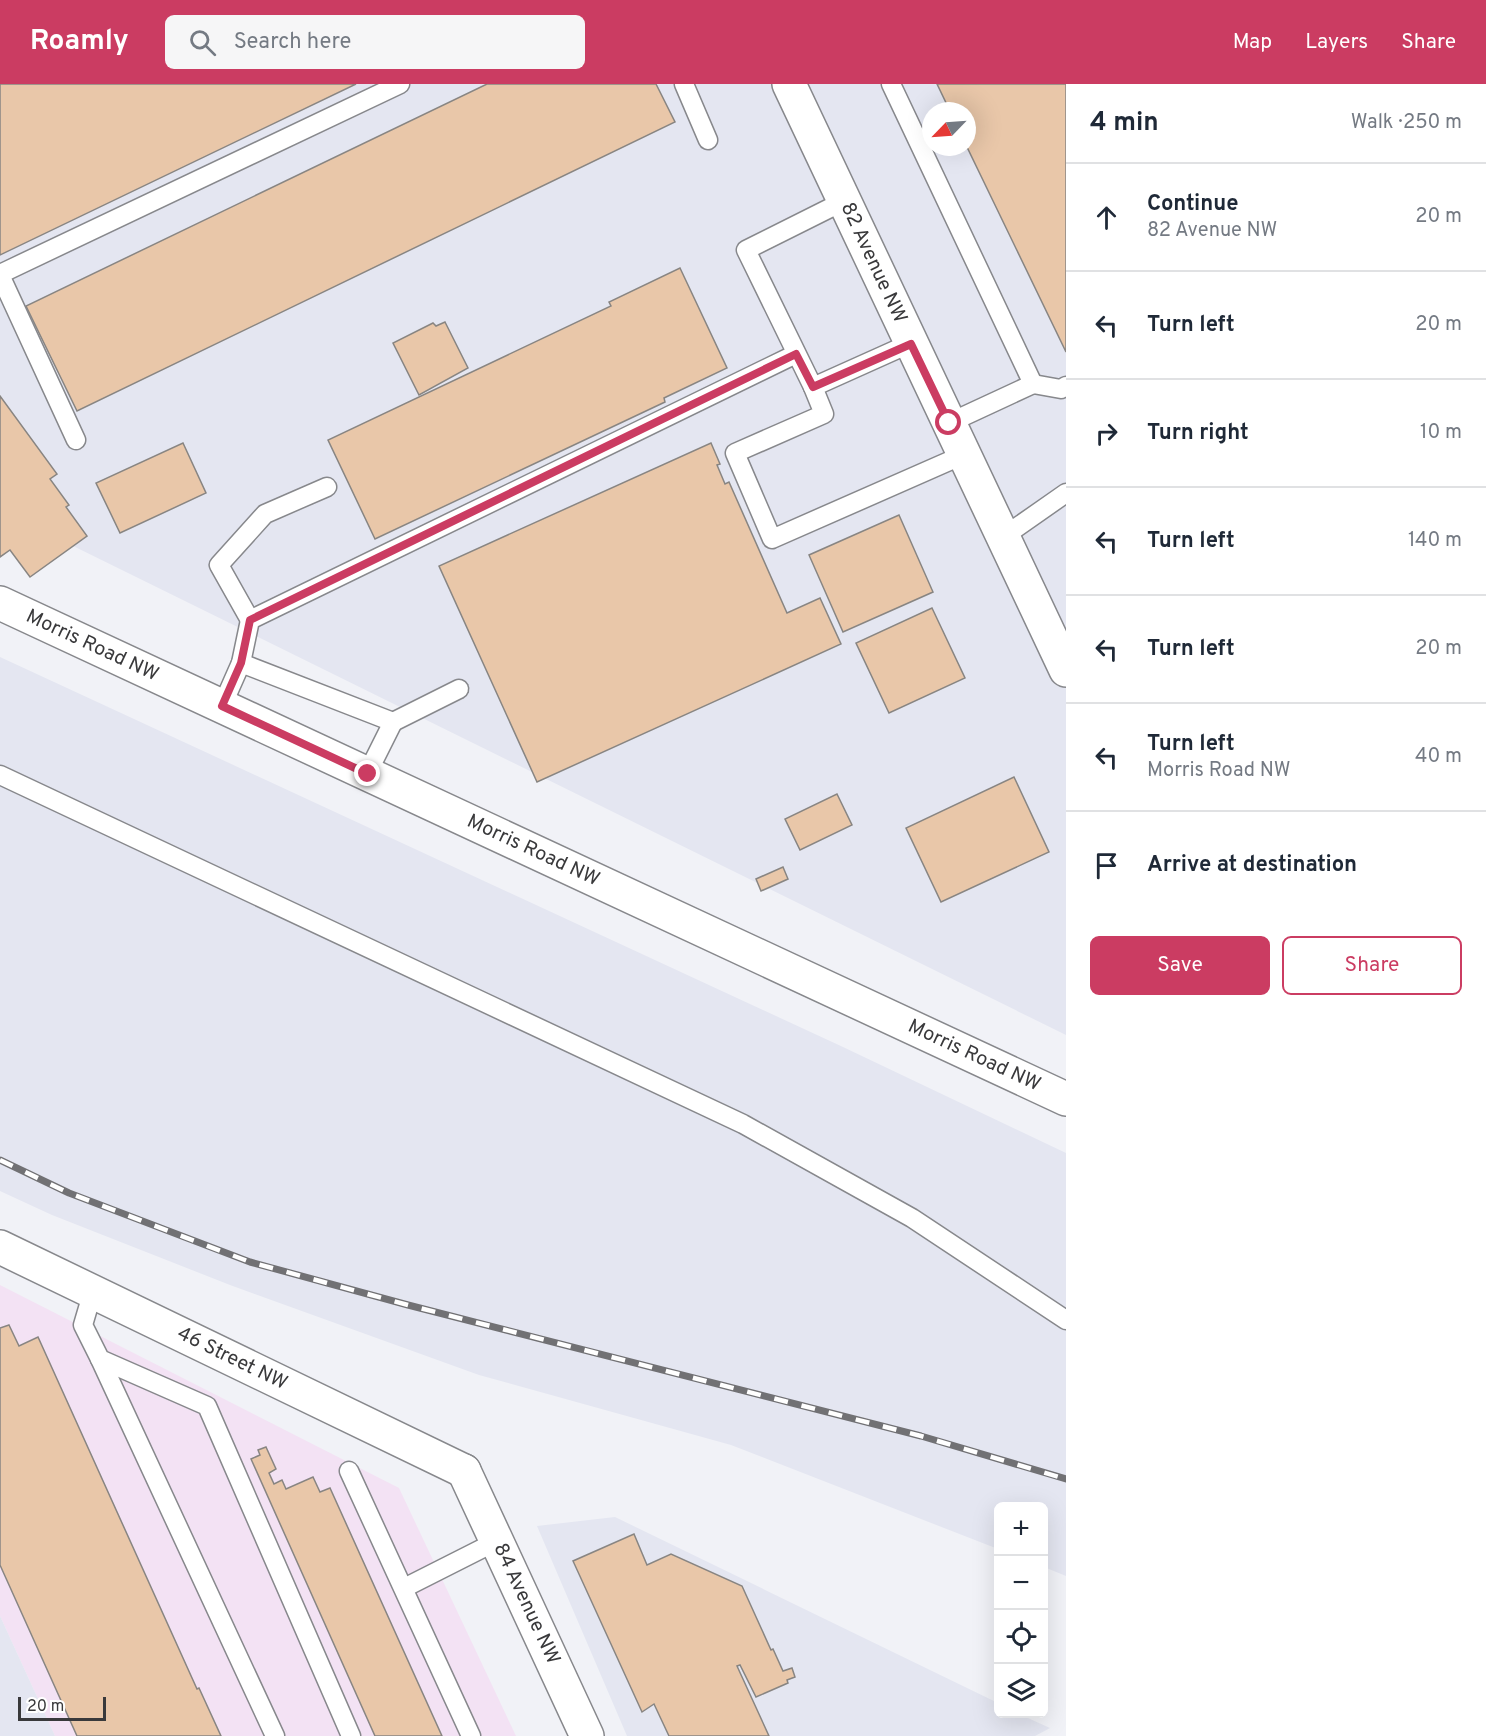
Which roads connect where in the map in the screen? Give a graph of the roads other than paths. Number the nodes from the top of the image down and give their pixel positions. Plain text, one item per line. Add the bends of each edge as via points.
1 (400, 84) edge
2 (684, 84) edge
3 (789, 84) edge
4 (891, 84) edge
5 (708, 140) dead end
6 (844, 201) junction
7 (0, 274) edge
8 (911, 344) junction
9 (796, 354) junction
10 (1033, 384) junction
11 (1066, 386) edge
12 (813, 387) junction
13 (949, 423) junction
14 (76, 440) dead end
15 (963, 455) junction
16 (327, 487) dead end
17 (1066, 493) edge
18 (1003, 537) junction
19 (0, 603) edge
20 (250, 620) junction
21 (241, 663) junction
22 (1066, 670) edge
23 (459, 688) dead end
24 (222, 706) junction
25 (393, 722) junction
26 (368, 774) junction
27 (0, 775) edge
28 (1066, 1099) edge
29 (0, 1247) edge
30 (93, 1291) junction
31 (1066, 1320) edge
32 (100, 1359) junction
33 (349, 1471) dead end
34 (464, 1471) joint
35 (497, 1541) junction
36 (404, 1588) junction
37 (275, 1736) edge
38 (351, 1736) edge
39 (471, 1736) edge
40 (587, 1736) edge

1 - 7 lane
2 - 5 lane
3 - 6 street, 82 Avenue NW
4 - 10 lane
6 - 8 street, 82 Avenue NW
6 - 9 lane via 746,250
7 - 14 lane
8 - 12 lane
8 - 13 street, 82 Avenue NW
9 - 12 lane
9 - 20 lane
10 - 11 lane
10 - 13 lane
12 - 15 lane via 824,414 735,453 772,539
13 - 15 street, 82 Avenue NW
15 - 18 street, 82 Avenue NW
16 - 20 lane via 265,514 219,565
17 - 18 lane
18 - 22 street, 82 Avenue NW
19 - 24 street, Morris Road NW
20 - 21 lane
21 - 24 lane
21 - 25 lane
23 - 25 lane
24 - 26 street, Morris Road NW
25 - 26 lane
26 - 28 street, Morris Road NW
27 - 31 lane via 743,1124 912,1218
29 - 30 street, 46 Street NW
30 - 32 lane via 83,1325
30 - 34 street, 46 Street NW
32 - 37 lane
32 - 38 lane via 207,1406
33 - 36 lane
34 - 35 street, 84 Avenue NW
35 - 36 lane
35 - 40 street, 84 Avenue NW
36 - 39 lane

